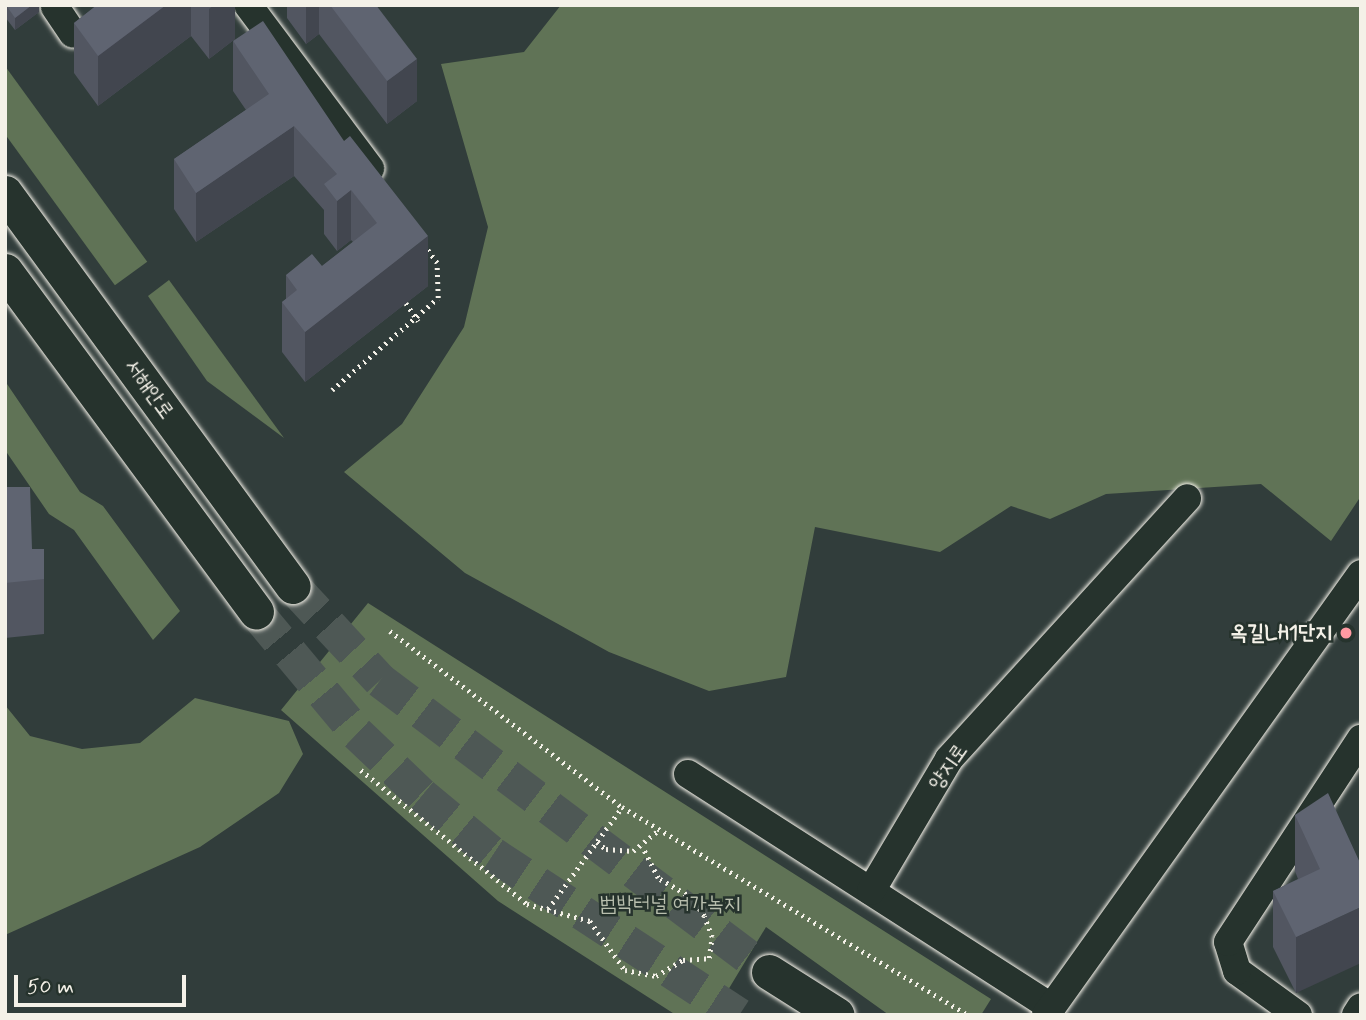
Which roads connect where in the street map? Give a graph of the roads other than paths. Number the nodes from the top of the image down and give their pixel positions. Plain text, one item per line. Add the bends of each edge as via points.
1 (248, 5) edge
2 (55, 6) edge
3 (73, 34) dead end
4 (375, 176) edge
5 (5, 193) edge
6 (5, 271) edge
7 (1187, 498) dead end
8 (1361, 575) edge
9 (293, 586) tunnel mouth
10 (256, 611) tunnel mouth
11 (1361, 739) edge
12 (688, 774) dead end
13 (872, 891) junction
14 (769, 972) tunnel mouth
15 (1361, 1007) edge
16 (1048, 1011) edge
17 (837, 1015) edge
18 (1298, 1015) edge
19 (1356, 1015) edge

1 - 4 street
2 - 3 street
5 - 9 main road, 서해안로
6 - 10 main road
7 - 13 street, 양지로 via 949,759
8 - 16 street
11 - 18 street via 1228,942 1237,971
12 - 13 street
13 - 16 street
14 - 17 main road
15 - 19 street

